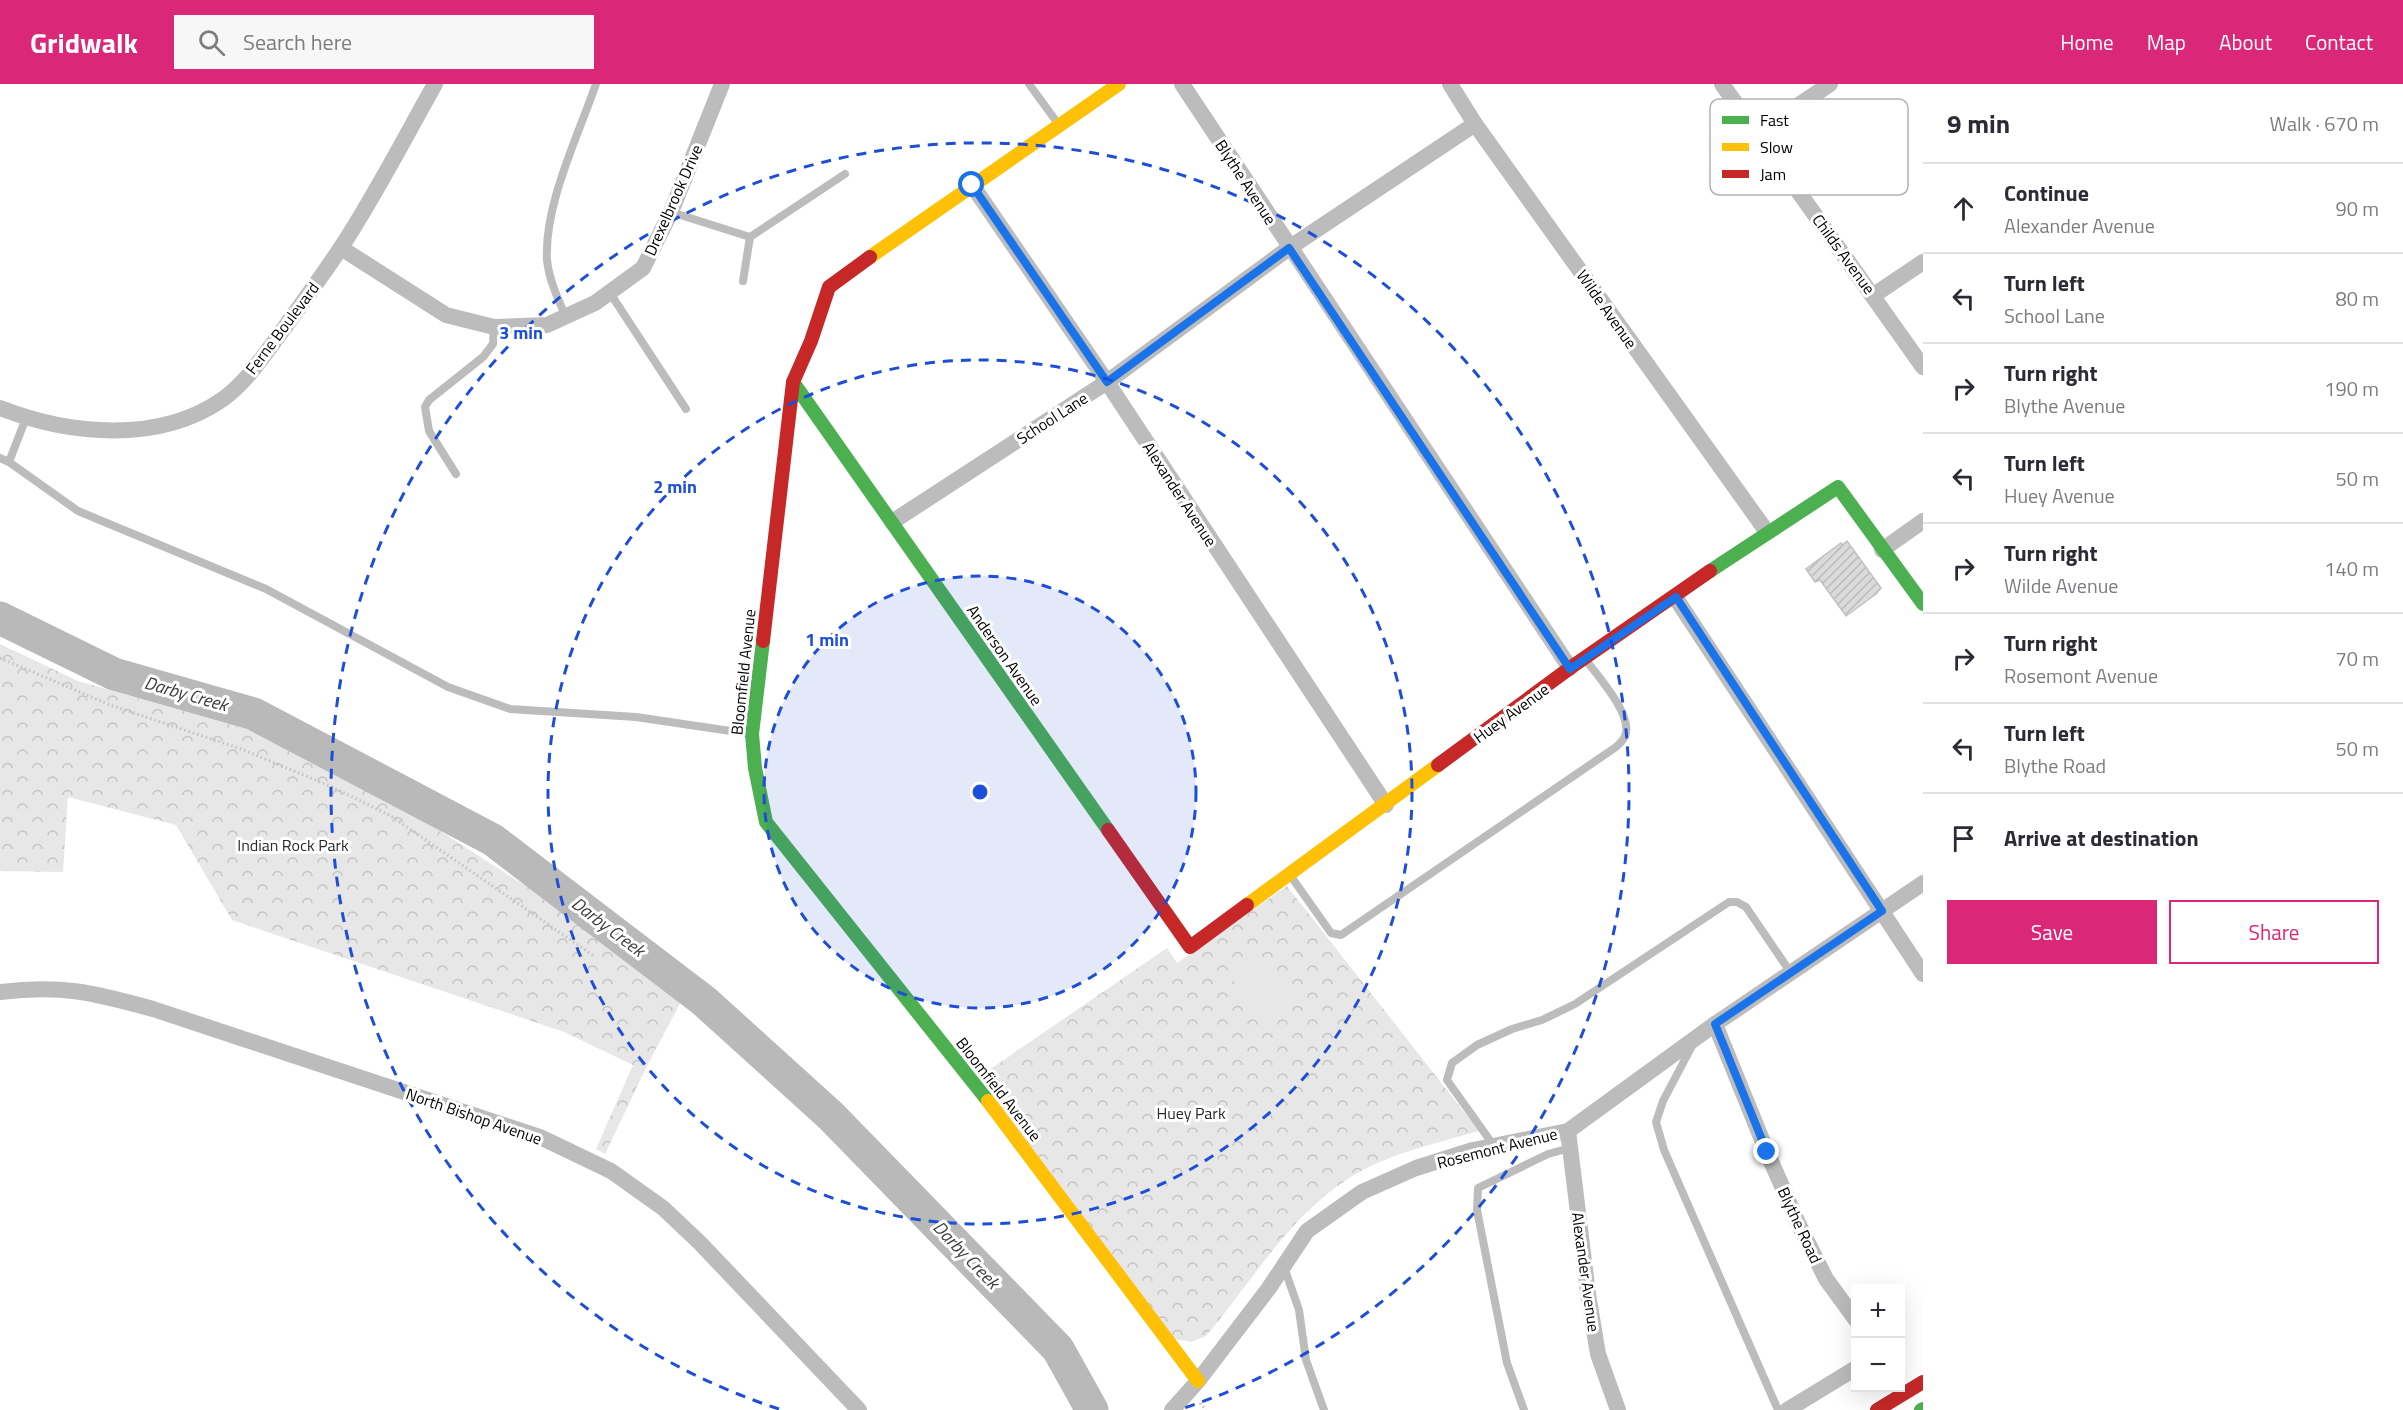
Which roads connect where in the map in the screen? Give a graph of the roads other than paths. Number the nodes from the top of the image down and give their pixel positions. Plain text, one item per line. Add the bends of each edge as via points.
1 (435, 84) edge
2 (596, 84) edge
3 (722, 84) edge
4 (1029, 84) edge
5 (1119, 84) edge
6 (1182, 84) edge
7 (1450, 84) edge
8 (1722, 84) edge
9 (1830, 84) edge
10 (1732, 99) edge
11 (1808, 99) edge
12 (1475, 124) junction
13 (1059, 125) junction
14 (845, 174) dead end
15 (972, 185) junction
16 (1801, 195) edge
17 (671, 212) junction
18 (750, 237) junction
19 (341, 248) junction
20 (1289, 248) junction
21 (1923, 262) edge
22 (742, 281) dead end
23 (609, 292) junction
24 (1874, 295) junction
25 (566, 316) junction
26 (494, 327) junction
27 (1923, 367) edge
28 (793, 382) junction
29 (1107, 382) junction
30 (0, 408) edge
31 (686, 409) dead end
32 (26, 418) junction
33 (0, 458) edge
34 (9, 462) junction
35 (456, 474) dead end
36 (1923, 521) edge
37 (892, 522) junction
38 (1767, 532) junction
39 (1882, 550) junction
40 (1676, 597) junction
41 (1923, 604) edge
42 (1585, 659) junction
43 (1570, 669) junction
44 (752, 734) junction
45 (1386, 805) junction
46 (1290, 875) junction
47 (1923, 883) edge
48 (1882, 911) junction
49 (1190, 947) joint
50 (1791, 973) junction
51 (1923, 974) edge
52 (0, 992) edge
53 (1715, 1024) junction
54 (1696, 1038) junction
55 (1568, 1131) junction
56 (1494, 1146) junction
57 (1570, 1148) junction
58 (1284, 1267) junction
59 (1851, 1313) edge
60 (1851, 1371) edge
61 (1198, 1382) junction
62 (1923, 1382) edge
63 (859, 1410) edge
64 (1172, 1410) edge
65 (1324, 1410) edge
66 (1524, 1410) edge
67 (1618, 1410) edge
68 (1778, 1410) edge
69 (1787, 1410) edge
70 (1877, 1410) edge

1 - 19 street, Ferne Boulevard
2 - 25 lane via 563,174 548,230 547,262
3 - 17 street, Drexelbrook Drive
4 - 13 lane
5 - 13 street, Bloomfield Avenue
6 - 20 street, Blythe Avenue
7 - 12 street, Wilde Avenue
8 - 10 street, Childs Avenue
9 - 11 street
12 - 20 street, School Lane
12 - 38 street, Wilde Avenue
13 - 15 street, Bloomfield Avenue
14 - 18 lane
15 - 28 street, Bloomfield Avenue via 829,287
15 - 29 street, Alexander Avenue
16 - 24 street, Childs Avenue
17 - 18 lane
17 - 23 street, Drexelbrook Drive via 643,268
18 - 22 lane
19 - 26 street, Drexelbrook Drive via 446,315
19 - 32 street, Ferne Boulevard via 254,370 223,399 188,418 135,430 73,428
20 - 29 street, School Lane
20 - 43 street, Blythe Avenue
21 - 24 street
23 - 25 street, Drexelbrook Drive
23 - 31 lane
24 - 27 street, Childs Avenue
25 - 26 street, Drexelbrook Drive via 547,325
26 - 35 lane via 493,344 483,357 424,407 429,430
28 - 37 street, Anderson Avenue
28 - 44 street, Bloomfield Avenue
29 - 37 street, School Lane
29 - 45 street, Alexander Avenue
30 - 32 street, Ferne Boulevard
32 - 34 lane
33 - 34 lane
34 - 44 lane via 78,511 266,589 448,687 510,709 636,717
36 - 39 street
37 - 49 street, Anderson Avenue
38 - 39 street, Huey Avenue via 1838,487
38 - 40 street, Huey Avenue
39 - 41 street
40 - 42 street, Huey Avenue
40 - 48 street
42 - 43 street, Huey Avenue
42 - 46 lane via 1623,712 1625,736 1616,747 1341,935 1331,933
43 - 45 street, Huey Avenue
44 - 61 street, Bloomfield Avenue via 755,777 766,822 993,1107
45 - 46 street, Huey Avenue
46 - 49 street, Huey Avenue
47 - 48 street, Rosemont Avenue
48 - 50 street, Rosemont Avenue
48 - 51 street
50 - 53 street, Rosemont Avenue
50 - 56 lane via 1746,907 1729,902 1575,1004 1477,1045 1452,1062 1447,1080
52 - 63 street, North Bishop Avenue via 59,988 153,1009 540,1137 611,1171 663,1208 693,1236
53 - 54 street, Rosemont Avenue
53 - 59 street, Blythe Road via 1798,1223 1826,1279
54 - 55 street, Rosemont Avenue
54 - 68 lane via 1656,1122 1664,1150
55 - 56 street, Rosemont Avenue
55 - 57 street, Alexander Avenue
56 - 58 street, Rosemont Avenue via 1416,1168 1362,1192 1307,1231
57 - 66 lane via 1548,1154 1478,1188 1477,1210 1507,1364
57 - 67 street, Alexander Avenue via 1598,1354
58 - 61 street, Rosemont Avenue
58 - 65 lane via 1299,1310 1306,1360
60 - 69 street
61 - 64 street, Rosemont Avenue
62 - 70 street

